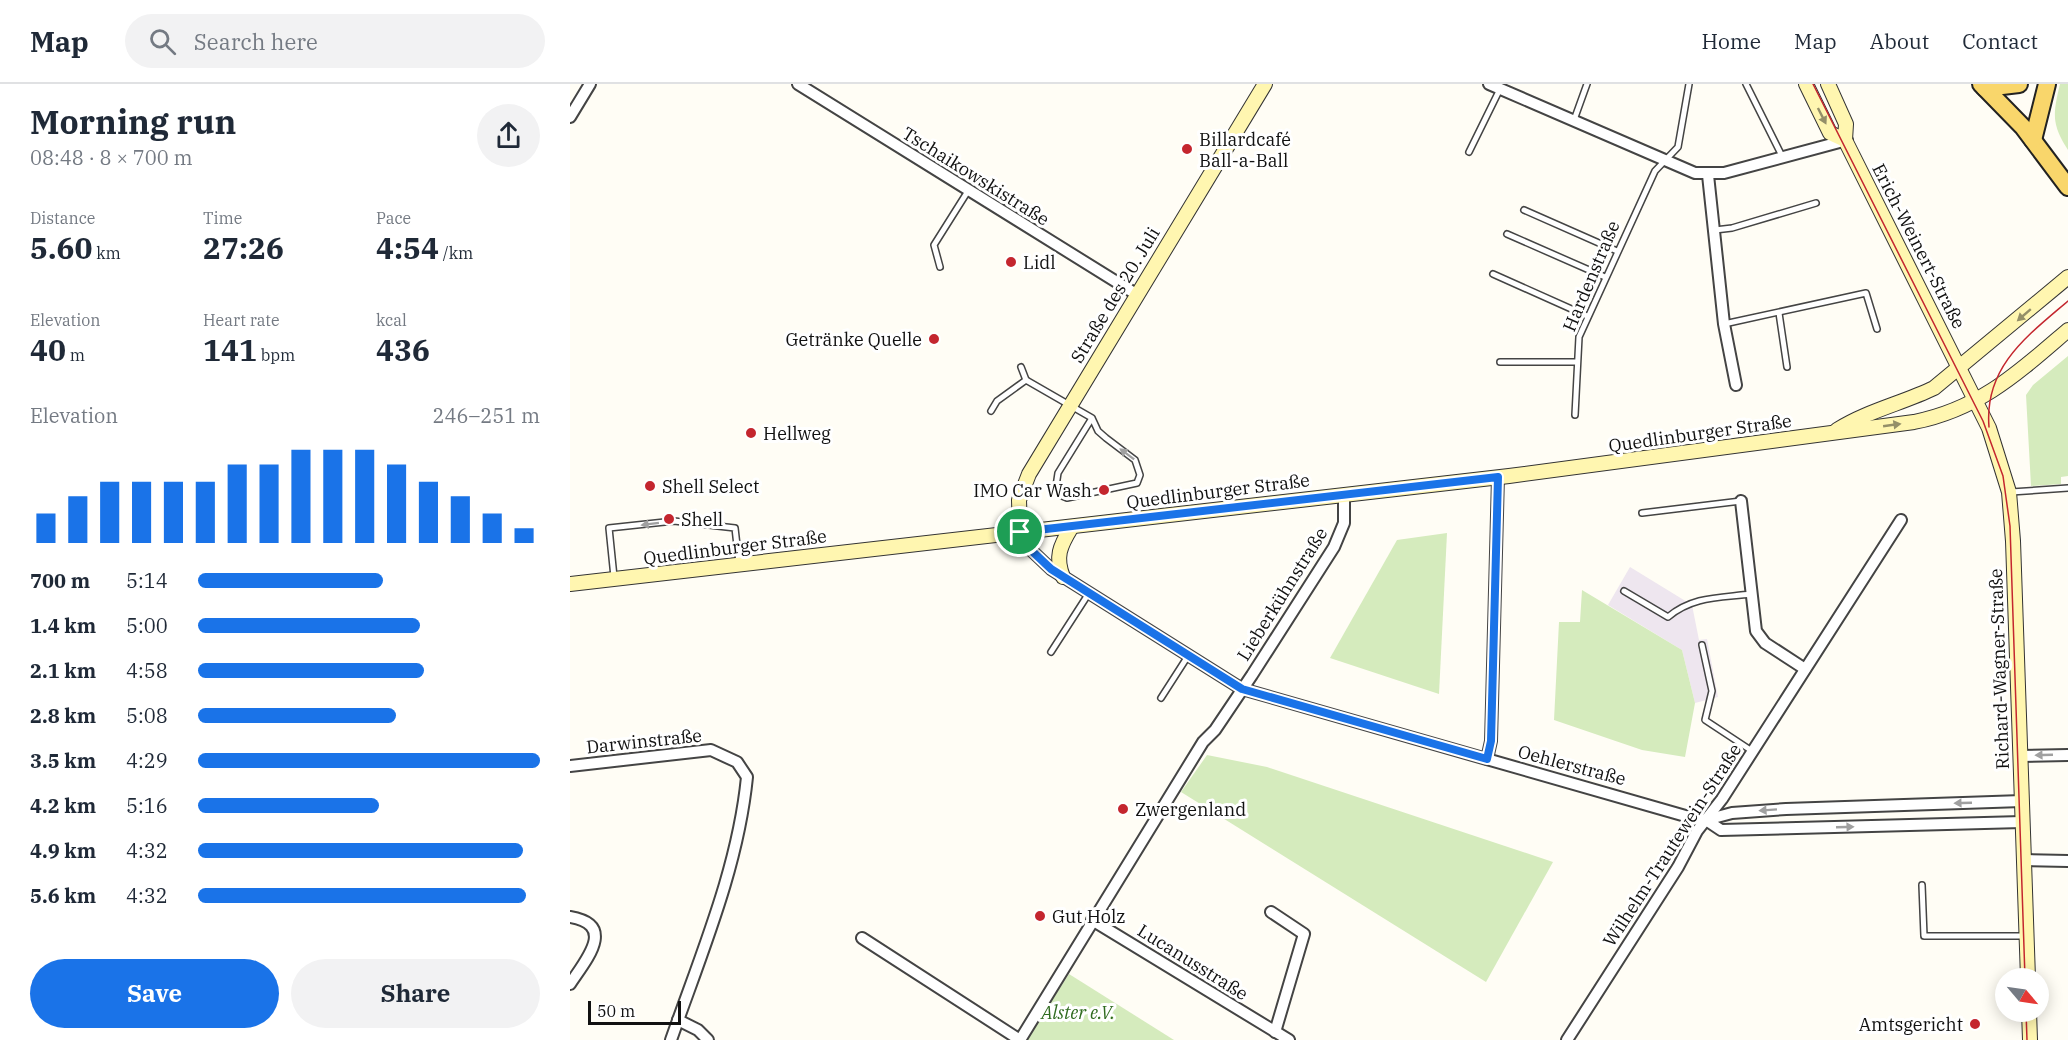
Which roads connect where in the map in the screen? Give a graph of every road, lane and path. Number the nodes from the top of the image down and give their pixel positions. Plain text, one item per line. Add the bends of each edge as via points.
1 (591, 84) edge
2 (798, 84) edge
3 (1265, 84) edge
4 (1587, 84) edge
5 (1689, 84) edge
6 (1746, 84) edge
7 (1806, 84) edge
8 (1828, 84) edge
9 (2019, 84) edge
10 (2048, 84) edge
11 (1497, 86) edge
12 (1983, 86) edge
13 (570, 117) edge
14 (1574, 120) junction
15 (1848, 139) junction
16 (2033, 140) junction
17 (1469, 152) dead end
18 (1783, 158) junction
19 (1667, 161) junction
20 (1708, 175) junction
21 (2068, 187) edge
22 (969, 191) junction
23 (1816, 204) dead end
24 (1524, 210) dead end
25 (1713, 230) junction
26 (1507, 234) dead end
27 (1617, 251) junction
28 (940, 267) dead end
29 (1493, 274) dead end
30 (1605, 277) junction
31 (2068, 277) edge
32 (1136, 294) junction
33 (1779, 313) junction
34 (1587, 316) junction
35 (1724, 324) junction
36 (1877, 329) dead end
37 (2068, 330) edge
38 (1500, 362) dead end
39 (1577, 362) junction
40 (1787, 366) dead end
41 (1022, 367) dead end
42 (1960, 369) junction
43 (1026, 380) junction
44 (1736, 385) dead end
45 (1976, 401) junction
46 (1070, 404) junction
47 (991, 411) dead end
48 (1575, 415) dead end
49 (1092, 418) junction
50 (1834, 432) junction
51 (1498, 477) junction
52 (2068, 488) edge
53 (2009, 492) junction
54 (1344, 495) junction
55 (1741, 501) joint
56 (1642, 513) dead end
57 (1901, 520) dead end
58 (1071, 528) junction
59 (1020, 532) junction
60 (739, 564) junction
61 (1063, 577) junction
62 (614, 578) junction
63 (570, 584) edge
64 (1624, 591) dead end
65 (1089, 593) junction
66 (1751, 594) junction
67 (1702, 645) dead end
68 (1051, 652) dead end
69 (1188, 656) junction
70 (1805, 669) junction
71 (1242, 689) junction
72 (1161, 698) dead end
73 (1752, 751) junction
74 (2068, 754) edge
75 (2020, 756) junction
76 (1487, 759) junction
77 (570, 766) edge
78 (2022, 801) junction
79 (1706, 820) junction
80 (2022, 822) junction
81 (2024, 860) junction
82 (2068, 861) edge
83 (1922, 885) dead end
84 (1271, 912) dead end
85 (570, 917) edge
86 (1092, 920) junction
87 (2026, 936) junction
88 (862, 938) dead end
89 (2028, 968) edge
90 (570, 984) edge
91 (678, 1020) junction
92 (2029, 1022) edge
93 (1275, 1032) junction
94 (671, 1040) edge
95 (708, 1040) edge
96 (1020, 1040) edge
97 (1288, 1040) edge
98 (1567, 1040) edge
99 (2030, 1040) edge

1 - 13 street
2 - 22 street, Tschaikowskistraße
3 - 32 main road, Straße des 20. Juli
4 - 14 lane
5 - 19 lane, Hardenstraße via 1678,147
6 - 18 lane
7 -> 15 main road, Erich-Weinert-Straße via 1830,133
8 - 15 main road, Erich-Weinert-Straße via 1846,124
9 - 12 main road
10 - 16 main road
11 - 14 street
11 - 17 lane
12 - 16 main road
14 - 19 street
15 - 18 street
15 - 42 main road, Erich-Weinert-Straße
16 - 21 main road
18 - 20 street
19 - 20 street
19 - 27 lane, Hardenstraße via 1655,171
20 - 25 street
22 - 28 lane via 934,245
22 - 32 street, Tschaikowskistraße
23 - 25 lane
24 - 27 lane
25 - 35 street
26 - 30 lane
27 - 30 lane, Hardenstraße
29 - 34 lane
30 - 34 lane, Hardenstraße
31 -> 42 main road, Quedlinburger Straße
32 - 46 main road, Straße des 20. Juli
33 - 35 lane
33 - 36 lane via 1866,293
33 - 40 lane
34 - 39 lane, Hardenstraße via 1579,337
35 - 44 street
37 - 45 main road, Quedlinburger Straße via 2010,379
38 - 39 lane
39 - 48 lane, Hardenstraße
41 - 43 lane
42 - 45 main road, Richard-Wagner-Straße
42 - 50 main road, Quedlinburger Straße via 1934,388 1857,418
43 - 46 lane
43 - 47 lane via 997,401
50 -> 45 main road, Quedlinburger Straße via 1928,419
45 - 53 main road, Richard-Wagner-Straße via 1990,430
46 - 49 lane
46 - 59 main road, Straße des 20. Juli via 1023,487 1018,511
49 -> 49 lane via 1058,473 1055,493 1060,497 1137,483 1140,475 1135,460 1106,438
50 - 51 main road, Quedlinburger Straße
51 - 54 main road, Quedlinburger Straße
51 - 76 street via 1491,741
52 - 53 lane
53 - 75 main road, Richard-Wagner-Straße
54 - 58 main road, Quedlinburger Straße
54 - 71 street, Lieberkühnstraße via 1344,523 1334,547
55 - 56 lane
55 - 66 street
57 - 70 street, Wilhelm-Trautewein-Straße
58 - 59 main road, Quedlinburger Straße
58 - 61 main road via 1059,550 1058,564
59 - 60 main road, Quedlinburger Straße
59 - 61 street, Oehlerstraße via 1032,551
60 - 62 main road, Quedlinburger Straße
60 -> 62 lane via 735,528 674,521 609,528
61 - 65 street, Oehlerstraße
62 - 63 main road, Quedlinburger Straße
64 - 66 lane via 1668,617 1692,602
65 - 68 lane
65 - 69 street, Oehlerstraße
66 - 70 street via 1760,638
67 - 73 lane via 1712,691 1705,720
69 - 71 street, Oehlerstraße
69 - 72 lane
70 - 73 street, Wilhelm-Trautewein-Straße
71 - 76 street, Oehlerstraße
71 - 86 street, Lieberkühnstraße via 1203,742
73 - 79 street, Wilhelm-Trautewein-Straße
74 -> 75 street
75 - 78 main road, Richard-Wagner-Straße
76 - 79 street, Oehlerstraße
77 - 91 street, Darwinstraße via 711,750 737,762 747,777 737,840 712,926
78 -> 79 street, Oehlerstraße via 1786,809 1732,813
78 - 80 main road, Richard-Wagner-Straße
79 -> 80 street, Oehlerstraße via 1721,830
79 - 98 street, Wilhelm-Trautewein-Straße
80 - 81 main road, Richard-Wagner-Straße
81 - 82 street
81 - 87 main road, Richard-Wagner-Straße
83 - 87 lane via 1924,936
84 - 93 street via 1304,934
85 - 90 street via 589,922 594,929 594,943
86 - 93 street, Lucanusstraße
86 - 96 street, Lieberkühnstraße
87 - 89 main road, Richard-Wagner-Straße
88 - 96 street
91 - 94 street
91 - 95 street
92 - 99 main road
93 - 97 street, Lucanusstraße

